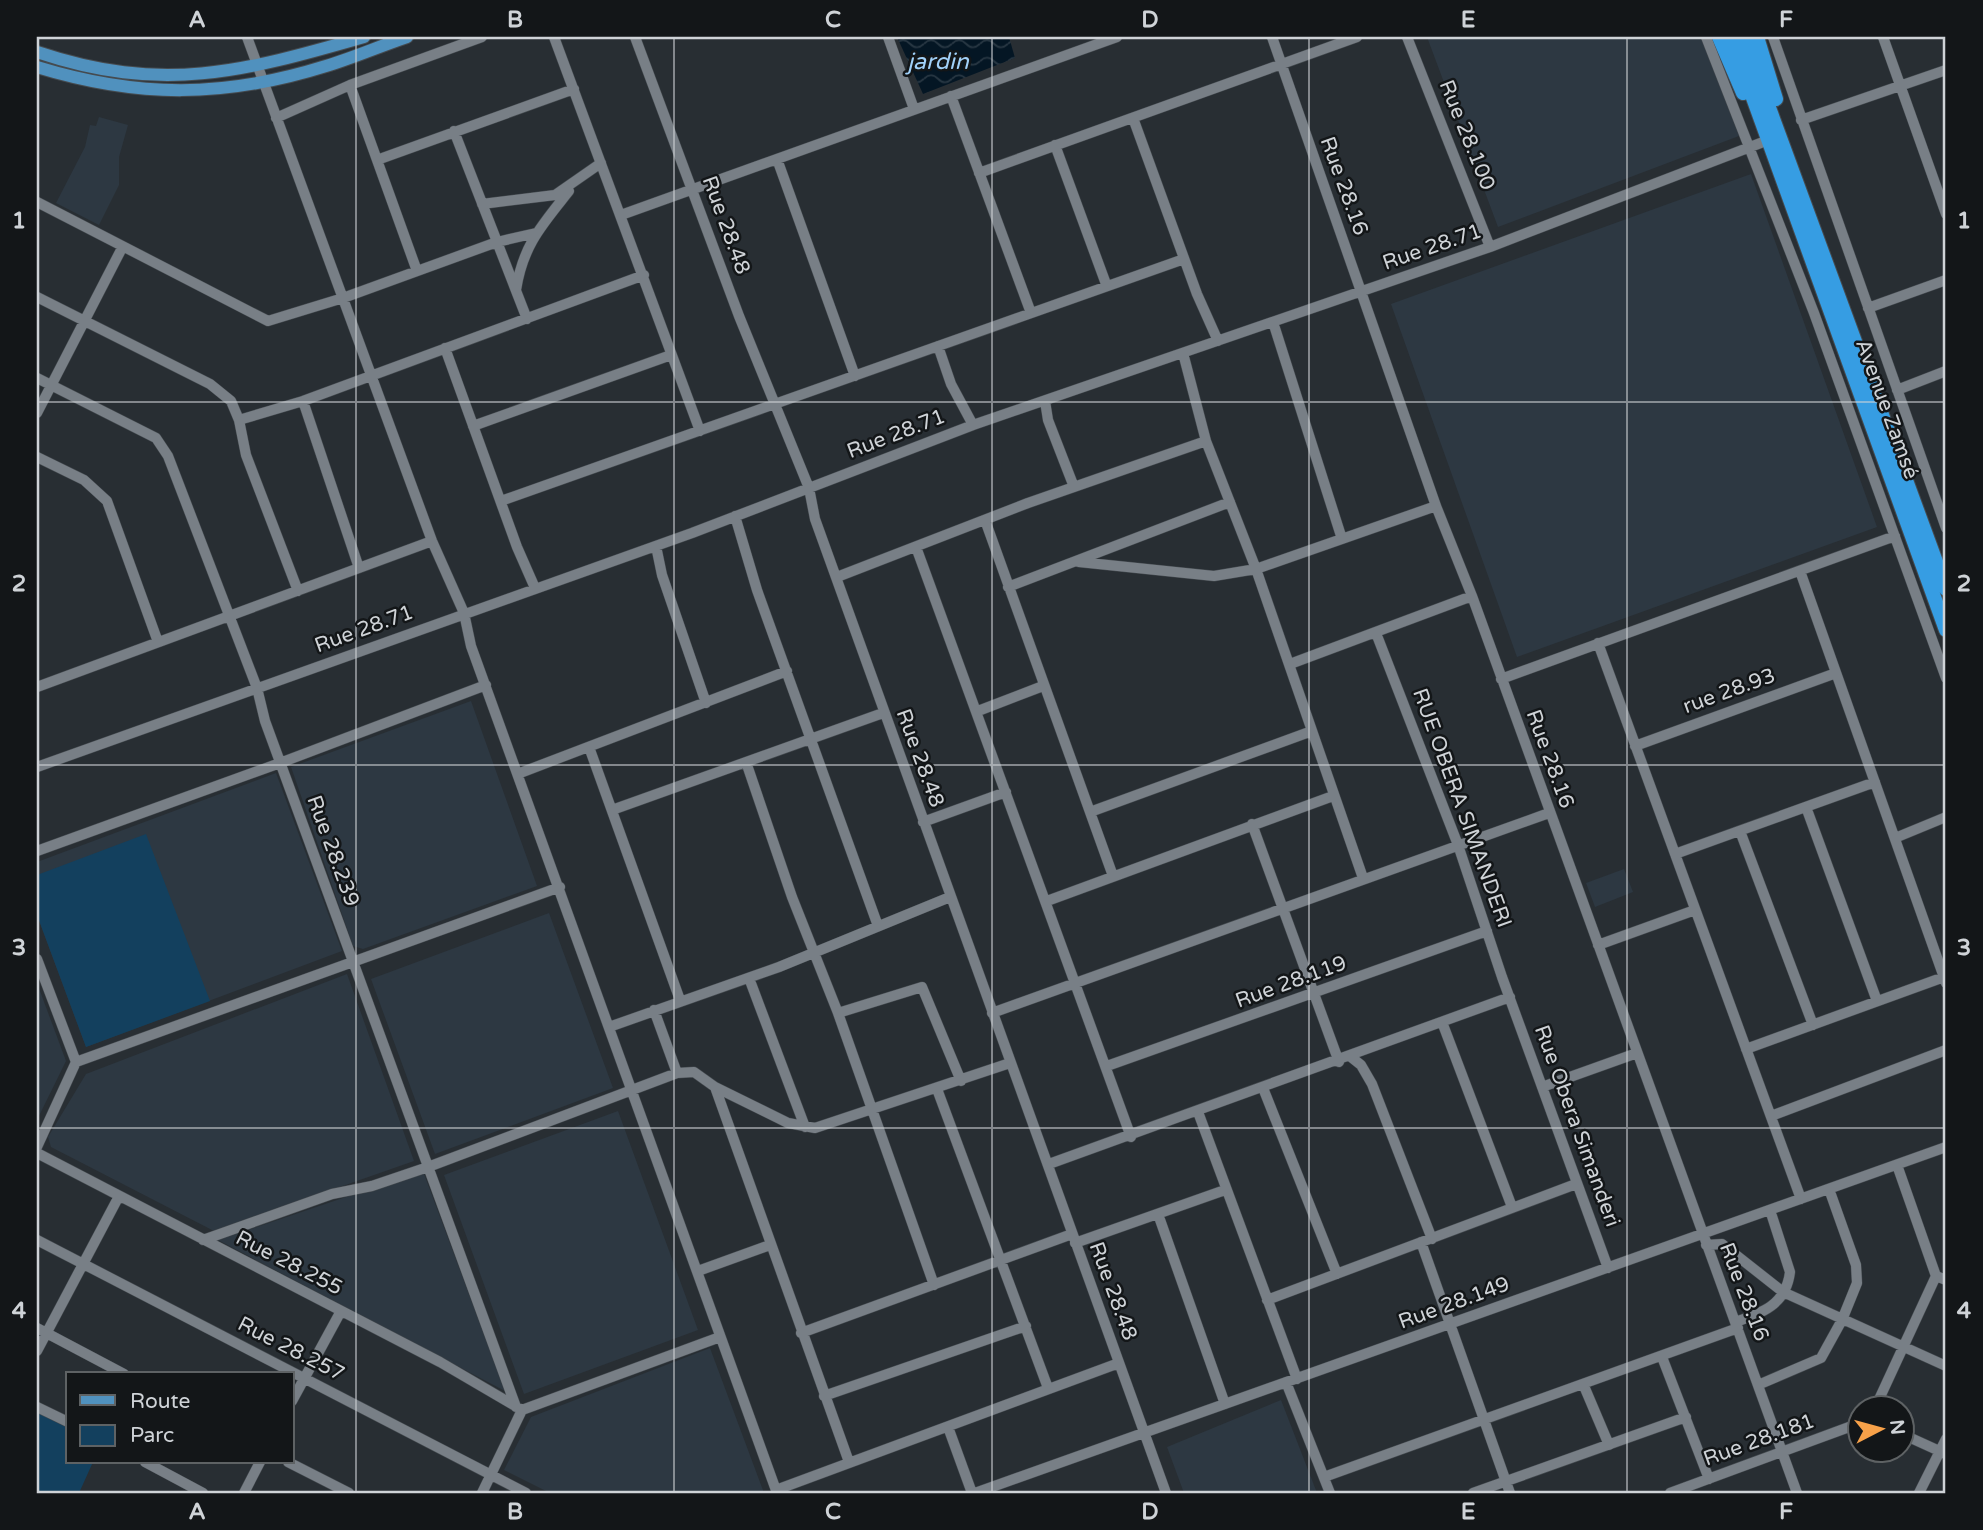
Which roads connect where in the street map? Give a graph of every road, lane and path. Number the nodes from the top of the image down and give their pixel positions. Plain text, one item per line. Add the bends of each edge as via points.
1 (247, 37) edge
2 (364, 37) edge
3 (407, 37) edge
4 (482, 37) edge
5 (554, 37) edge
6 (635, 37) edge
7 (888, 37) edge
8 (1117, 37) edge
9 (1272, 37) edge
10 (1357, 37) edge
11 (1407, 37) edge
12 (1706, 37) edge
13 (1719, 37) edge
14 (1731, 37) edge
15 (1743, 37) edge
16 (1756, 37) edge
17 (1773, 37) edge
18 (1883, 37) edge
19 (37, 52) edge
20 (258, 66) junction
21 (1280, 66) junction
22 (37, 67) edge
23 (1946, 71) edge
24 (263, 82) junction
25 (350, 85) junction
26 (1900, 87) junction
27 (574, 89) junction
28 (951, 96) junction
29 (914, 109) junction
30 (276, 118) junction
31 (1133, 118) junction
32 (1801, 120) junction
33 (454, 131) junction
34 (1770, 139) junction
35 (1055, 145) junction
36 (1751, 148) junction
37 (777, 159) junction
38 (377, 160) junction
39 (601, 163) junction
40 (979, 173) junction
41 (576, 182) junction
42 (1798, 185) junction
43 (692, 189) junction
44 (1943, 194) edge
45 (1796, 201) junction
46 (37, 202) edge
47 (482, 204) junction
48 (1946, 214) edge
49 (621, 215) junction
50 (536, 233) junction
51 (497, 242) junction
52 (1490, 247) junction
53 (122, 248) junction
54 (1184, 259) junction
55 (417, 271) junction
56 (643, 275) junction
57 (1946, 280) edge
58 (1106, 284) junction
59 (516, 291) junction
60 (1362, 292) junction
61 (37, 297) edge
62 (343, 298) junction
63 (1868, 308) junction
64 (1031, 313) junction
65 (527, 319) junction
66 (82, 322) junction
67 (1272, 322) junction
68 (1218, 341) junction
69 (938, 346) junction
70 (445, 348) junction
71 (1183, 353) junction
72 (671, 355) junction
73 (1946, 371) edge
74 (370, 375) junction
75 (855, 376) junction
76 (37, 378) edge
77 (52, 386) junction
78 (1898, 390) junction
79 (303, 401) junction
80 (1045, 401) junction
81 (774, 405) junction
82 (37, 413) edge
83 (239, 420) junction
84 (972, 425) junction
85 (473, 426) junction
86 (700, 431) junction
87 (1206, 441) junction
88 (37, 457) edge
89 (1074, 487) junction
90 (808, 488) junction
91 (500, 501) junction
92 (1230, 502) junction
93 (1436, 506) junction
94 (735, 516) junction
95 (985, 520) junction
96 (1946, 528) edge
97 (1895, 536) junction
98 (1342, 539) junction
99 (432, 541) junction
100 (656, 546) junction
101 (916, 547) junction
102 (1079, 562) junction
103 (359, 568) junction
104 (1256, 569) junction
105 (1800, 570) junction
106 (837, 577) junction
107 (1008, 587) junction
108 (535, 588) junction
109 (1946, 589) edge
110 (298, 590) junction
111 (1472, 596) junction
112 (464, 613) junction
113 (228, 616) junction
114 (1946, 630) edge
115 (1377, 633) junction
116 (158, 642) junction
117 (1598, 643) junction
118 (1290, 664) junction
119 (787, 671) junction
120 (1836, 673) junction
121 (1946, 678) edge
122 (1501, 679) junction
123 (486, 685) junction
124 (1043, 686) junction
125 (37, 687) edge
126 (257, 688) junction
127 (706, 702) junction
128 (978, 711) junction
129 (883, 712) junction
130 (1312, 731) junction
131 (812, 738) junction
132 (1635, 746) junction
133 (589, 747) junction
134 (746, 762) junction
135 (281, 763) junction
136 (37, 767) edge
137 (520, 773) junction
138 (1875, 782) junction
139 (1006, 792) junction
140 (1333, 796) junction
141 (1806, 807) junction
142 (612, 810) junction
143 (1090, 813) junction
144 (1549, 813) junction
145 (1946, 817) edge
146 (923, 822) junction
147 (1252, 824) junction
148 (1740, 831) junction
149 (1895, 838) junction
150 (1458, 845) junction
151 (37, 850) edge
152 (1675, 855) junction
153 (1113, 876) junction
154 (1363, 878) junction
155 (560, 887) junction
156 (950, 897) junction
157 (1047, 901) junction
158 (1281, 909) junction
159 (1695, 910) junction
160 (878, 926) junction
161 (1487, 931) junction
162 (1598, 945) junction
163 (812, 952) junction
164 (37, 959) edge
165 (354, 961) junction
166 (749, 978) junction
167 (1945, 980) edge
168 (1076, 983) junction
169 (1313, 995) junction
170 (1510, 997) junction
171 (680, 1000) junction
172 (1877, 1002) junction
173 (654, 1010) junction
174 (838, 1013) junction
175 (992, 1013) junction
176 (1442, 1022) junction
177 (1813, 1025) junction
178 (610, 1027) junction
179 (1746, 1049) junction
180 (1946, 1050) edge
181 (1637, 1053) junction
182 (1350, 1058) junction
183 (76, 1062) junction
184 (1339, 1062) junction
185 (1010, 1063) junction
186 (1107, 1066) junction
187 (677, 1073) junction
188 (961, 1081) junction
189 (715, 1087) junction
190 (1542, 1087) junction
191 (1263, 1088) junction
192 (937, 1089) junction
193 (634, 1091) junction
194 (872, 1108) junction
195 (1199, 1112) junction
196 (1771, 1116) junction
197 (805, 1127) junction
198 (1131, 1137) junction
199 (37, 1146) edge
200 (1946, 1147) edge
201 (37, 1153) edge
202 (1049, 1164) junction
203 (1897, 1165) junction
204 (428, 1167) junction
205 (1576, 1184) junction
206 (1829, 1189) junction
207 (1225, 1190) junction
208 (118, 1198) junction
209 (1801, 1199) junction
210 (1511, 1207) junction
211 (1770, 1210) junction
212 (1157, 1214) junction
213 (1702, 1234) junction
214 (1074, 1239) junction
215 (37, 1240) edge
216 (203, 1240) junction
217 (1427, 1241) junction
218 (769, 1245) junction
219 (1706, 1245) junction
220 (1002, 1260) junction
221 (81, 1264) junction
222 (1608, 1268) junction
223 (698, 1271) junction
224 (1337, 1274) junction
225 (1941, 1278) edge
226 (934, 1285) junction
227 (1783, 1293) junction
228 (1268, 1300) junction
229 (341, 1311) junction
230 (1842, 1320) junction
231 (1451, 1324) junction
232 (1737, 1325) junction
233 (1026, 1326) junction
234 (41, 1330) edge
235 (801, 1333) junction
236 (720, 1337) junction
237 (1902, 1344) junction
238 (37, 1351) edge
239 (1662, 1357) junction
240 (1119, 1363) junction
241 (1946, 1366) edge
242 (120, 1372) edge
243 (305, 1377) junction
244 (1292, 1380) junction
245 (1758, 1385) junction
246 (1584, 1386) junction
247 (1048, 1388) junction
248 (1881, 1394) edge
249 (824, 1396) junction
250 (294, 1397) edge
251 (1226, 1404) junction
252 (37, 1407) edge
253 (519, 1408) junction
254 (1686, 1417) junction
255 (1485, 1419) junction
256 (66, 1421) edge
257 (948, 1427) junction
258 (1846, 1428) edge
259 (1144, 1433) junction
260 (1946, 1439) edge
261 (1916, 1440) edge
262 (1609, 1445) junction
263 (1782, 1451) junction
264 (1943, 1453) edge
265 (849, 1462) junction
266 (149, 1464) edge
267 (259, 1464) edge
268 (292, 1464) edge
269 (491, 1476) junction
270 (1324, 1477) junction
271 (1709, 1479) junction
272 (1506, 1481) junction
273 (776, 1492) edge
274 (203, 1493) edge
275 (244, 1493) edge
276 (349, 1493) edge
277 (482, 1493) edge
278 (526, 1493) edge
279 (974, 1493) edge
280 (1166, 1493) edge
281 (1329, 1493) edge
282 (1472, 1493) edge
283 (1510, 1493) edge
284 (1671, 1493) edge
285 (1797, 1493) edge
286 (1919, 1493) edge

1 - 20 street
2 - 20 main road
3 - 24 main road via 327,66
4 - 25 street
5 - 27 street
6 - 43 street, Rue 28.48
7 - 29 street
8 - 28 street
9 - 21 street, Rue 28.16
10 - 21 street
11 - 52 street, Rue 28.100
12 - 36 street
13 - 34 highway via 1741,89
14 - 34 highway
15 - 42 highway
16 - 42 highway
17 - 32 street
18 - 26 street
19 - 20 main road via 77,65 141,76
20 - 24 street
21 - 31 street
21 - 60 street, Rue 28.16
22 - 24 main road via 139,90 223,89
23 - 26 street
24 - 30 street
25 - 30 street
25 - 38 street
26 - 32 street
26 - 44 street
27 - 33 street
27 - 39 street
28 - 29 street
28 - 40 street
29 - 37 street
30 - 62 street
31 - 35 street
31 - 54 street
32 - 63 street
33 - 38 street
33 - 47 street
34 - 36 street, Rue 28.71
34 - 45 highway
35 - 40 street
35 - 58 street
36 - 52 street, Rue 28.71
36 - 97 street
37 - 43 street
37 - 75 street
38 - 55 street
39 - 41 street
39 - 49 street
40 - 64 street
41 - 47 street via 555,195
41 - 50 street
42 - 45 highway
43 - 49 street
43 - 81 street, Rue 28.48
44 - 48 street
45 - 109 highway, Avenue Zamsé
45 - 114 highway, Avenue Zamsé
46 - 53 street
47 - 51 street
49 - 56 street
50 - 51 street
50 - 59 street via 520,262
51 - 55 street
51 - 59 street
52 - 60 street, Rue 28.71
53 - 62 street via 262,320 278,320
53 - 66 street
54 - 58 street
54 - 68 street
55 - 62 street
56 - 65 street
56 - 72 street
57 - 63 street
58 - 64 street
59 - 65 street
60 - 67 street, Rue 28.71
60 - 93 street, Rue 28.16
61 - 66 street
62 - 74 street
63 - 78 street
64 - 69 street
65 - 70 street
66 - 77 street
66 - 83 street via 220,390
67 - 68 street, Rue 28.71
67 - 98 street
68 - 71 street, Rue 28.71
69 - 75 street
69 - 84 street
70 - 74 street
70 - 85 street
71 - 80 street, Rue 28.71
71 - 87 street
72 - 85 street
72 - 86 street
73 - 78 street
74 - 79 street
74 - 99 street
75 - 81 street
76 - 77 street, Rue 28.239
77 - 82 street
77 - 113 street, Rue 28.239 via 162,444
78 - 96 street
79 - 83 street
79 - 103 street
80 - 84 street, Rue 28.71
80 - 89 street
81 - 86 street
81 - 90 street, Rue 28.48
83 - 110 street via 246,455
84 - 90 street, Rue 28.71
85 - 91 street
86 - 91 street
87 - 89 street
87 - 92 street
88 - 116 street via 84,481 107,501
89 - 95 street
90 - 94 street, Rue 28.71
90 - 106 street, Rue 28.48
91 - 108 street
92 - 102 street
92 - 104 street
93 - 98 street
93 - 111 street, Rue 28.16
94 - 100 street, Rue 28.71
94 - 119 street
95 - 101 street
95 - 107 street
97 - 105 street
97 - 121 street
98 - 104 street
99 - 103 street
99 - 112 street
100 - 108 street, Rue 28.71
100 - 127 street
101 - 106 street
101 - 128 street
102 - 104 street via 1197,576
102 - 107 street
103 - 110 street
104 - 118 street
105 - 117 street
105 - 120 street
106 - 129 street, Rue 28.48
107 - 124 street
108 - 112 street, Rue 28.71
110 - 113 street
111 - 115 street
111 - 122 street, Rue 28.16
112 - 123 street
112 - 126 street, Rue 28.71
113 - 116 street
113 - 126 street, Rue 28.239
115 - 118 street
115 - 150 street, RUE OBERA SIMANDERI
116 - 125 street
117 - 122 street
117 - 132 street
118 - 130 street
119 - 127 street
119 - 131 street
120 - 132 street, rue 28.93
120 - 138 street
122 - 144 street, Rue 28.16
123 - 135 street
123 - 137 street
124 - 128 street
124 - 143 street
126 - 135 street, Rue 28.239
126 - 136 street, Rue 28.71
127 - 133 street
128 - 139 street
129 - 131 street
129 - 146 street, Rue 28.48
130 - 140 street
130 - 143 street
131 - 134 street
131 - 160 street
132 - 152 street
133 - 137 street
133 - 142 street
134 - 142 street
134 - 163 street
135 - 151 street
135 - 165 street, Rue 28.239
137 - 155 street
138 - 141 street
138 - 149 street
139 - 146 street
139 - 157 street
140 - 147 street
140 - 154 street
141 - 148 street
141 - 172 street
142 - 171 street
143 - 153 street
144 - 150 street
144 - 162 street, Rue 28.16
145 - 149 street
146 - 156 street, Rue 28.48
147 - 153 street
147 - 158 street
148 - 152 street
148 - 177 street
149 - 167 street
150 - 154 street
150 - 161 street, RUE OBERA SIMANDERI
152 - 159 street
153 - 157 street
154 - 158 street
155 - 165 street
155 - 178 street
156 - 160 street
156 - 175 street, Rue 28.48
157 - 168 street
158 - 168 street
158 - 169 street
159 - 162 street
159 - 179 street
160 - 163 street
161 - 169 street, Rue 28.119
161 - 170 street, RUE OBERA SIMANDERI
162 - 181 street, Rue 28.16
163 - 166 street
163 - 174 street
164 - 183 street
165 - 183 street
165 - 204 street, Rue 28.239
166 - 171 street
166 - 197 street
167 - 172 street
168 - 175 street
168 - 186 street
169 - 184 street
169 - 186 street, Rue 28.119
170 - 176 street
170 - 190 street, Rue Obera Simanderi
171 - 173 street
172 - 177 street
173 - 178 street
173 - 187 street
174 - 188 street via 922,986
174 - 194 street
175 - 185 street, Rue 28.48
176 - 182 street
176 - 210 street
177 - 179 street
178 - 193 street
179 - 196 street
180 - 196 street
181 - 190 street
181 - 213 street, Rue 28.16
182 - 184 street
182 - 217 street via 1361,1065 1373,1084
183 - 199 street
184 - 191 street
185 - 188 street
185 - 202 street, Rue 28.48
186 - 198 street
187 - 189 street via 694,1072
187 - 193 street
188 - 192 street
189 - 197 street via 760,1111
189 - 218 street
190 - 205 street, Rue Obera Simanderi
191 - 195 street
191 - 224 street
192 - 194 street
192 - 220 street
193 - 204 street
193 - 223 street
194 - 197 street via 815,1128
194 - 226 street
195 - 198 street
195 - 207 street
196 - 209 street
198 - 202 street
200 - 203 street, Rue 28.149
201 - 208 street, Rue 28.255
202 - 214 street, Rue 28.48
203 - 206 street, Rue 28.149
203 - 225 street
204 - 216 street via 332,1194
204 - 253 street, Rue 28.239
205 - 210 street
205 - 222 street, Rue Obera Simanderi
206 - 209 street, Rue 28.149
206 - 230 street via 1858,1274
207 - 212 street
207 - 228 street
208 - 216 street, Rue 28.255
208 - 221 street
209 - 211 street, Rue 28.149
210 - 217 street
211 - 213 street, Rue 28.149
211 - 227 street via 1790,1272
212 - 214 street
212 - 251 street
213 - 219 street, Rue 28.16
213 - 222 street, Rue 28.149
214 - 220 street
214 - 240 street, Rue 28.48
215 - 221 street, Rue 28.257
216 - 229 street, Rue 28.255
217 - 224 street
217 - 231 street
218 - 223 street
218 - 235 street
219 - 227 street via 1722,1244
219 - 232 street, Rue 28.16
220 - 226 street
220 - 233 street
221 - 234 street
221 - 243 street, Rue 28.257
222 - 231 street, Rue 28.149
223 - 236 street
224 - 228 street
225 - 237 street
226 - 235 street
227 - 230 street
227 - 232 street via 1767,1311
228 - 244 street
229 - 243 street
229 - 253 street, Rue 28.255
230 - 237 street
230 - 245 street via 1821,1358
231 - 244 street, Rue 28.149
231 - 255 street
232 - 239 street
232 - 245 street, Rue 28.16
233 - 247 street
233 - 249 street
234 - 238 street
234 - 242 street
235 - 249 street
236 - 253 street
236 - 273 street
237 - 241 street
237 - 248 street
239 - 246 street
239 - 254 street
240 - 247 street
240 - 259 street, Rue 28.48
243 - 250 street
243 - 269 street, Rue 28.257
244 - 251 street, Rue 28.149
244 - 270 street
245 - 263 street, Rue 28.16
246 - 255 street
246 - 262 street
247 - 257 street
249 - 265 street
251 - 259 street, Rue 28.149
252 - 256 street
253 - 269 street
254 - 262 street
254 - 271 street
255 - 270 street
255 - 272 street
257 - 265 street
257 - 279 street
258 - 263 street, Rue 28.181
259 - 279 street, Rue 28.149
259 - 280 street, Rue 28.48
260 - 264 street
261 - 264 street
262 - 272 street
263 - 271 street, Rue 28.181
263 - 285 street, Rue 28.16
264 - 286 street
265 - 273 street
266 - 274 street
267 - 275 street
268 - 276 street
269 - 277 street
269 - 278 street, Rue 28.257
270 - 281 street
271 - 284 street, Rue 28.181
272 - 282 street
272 - 283 street

